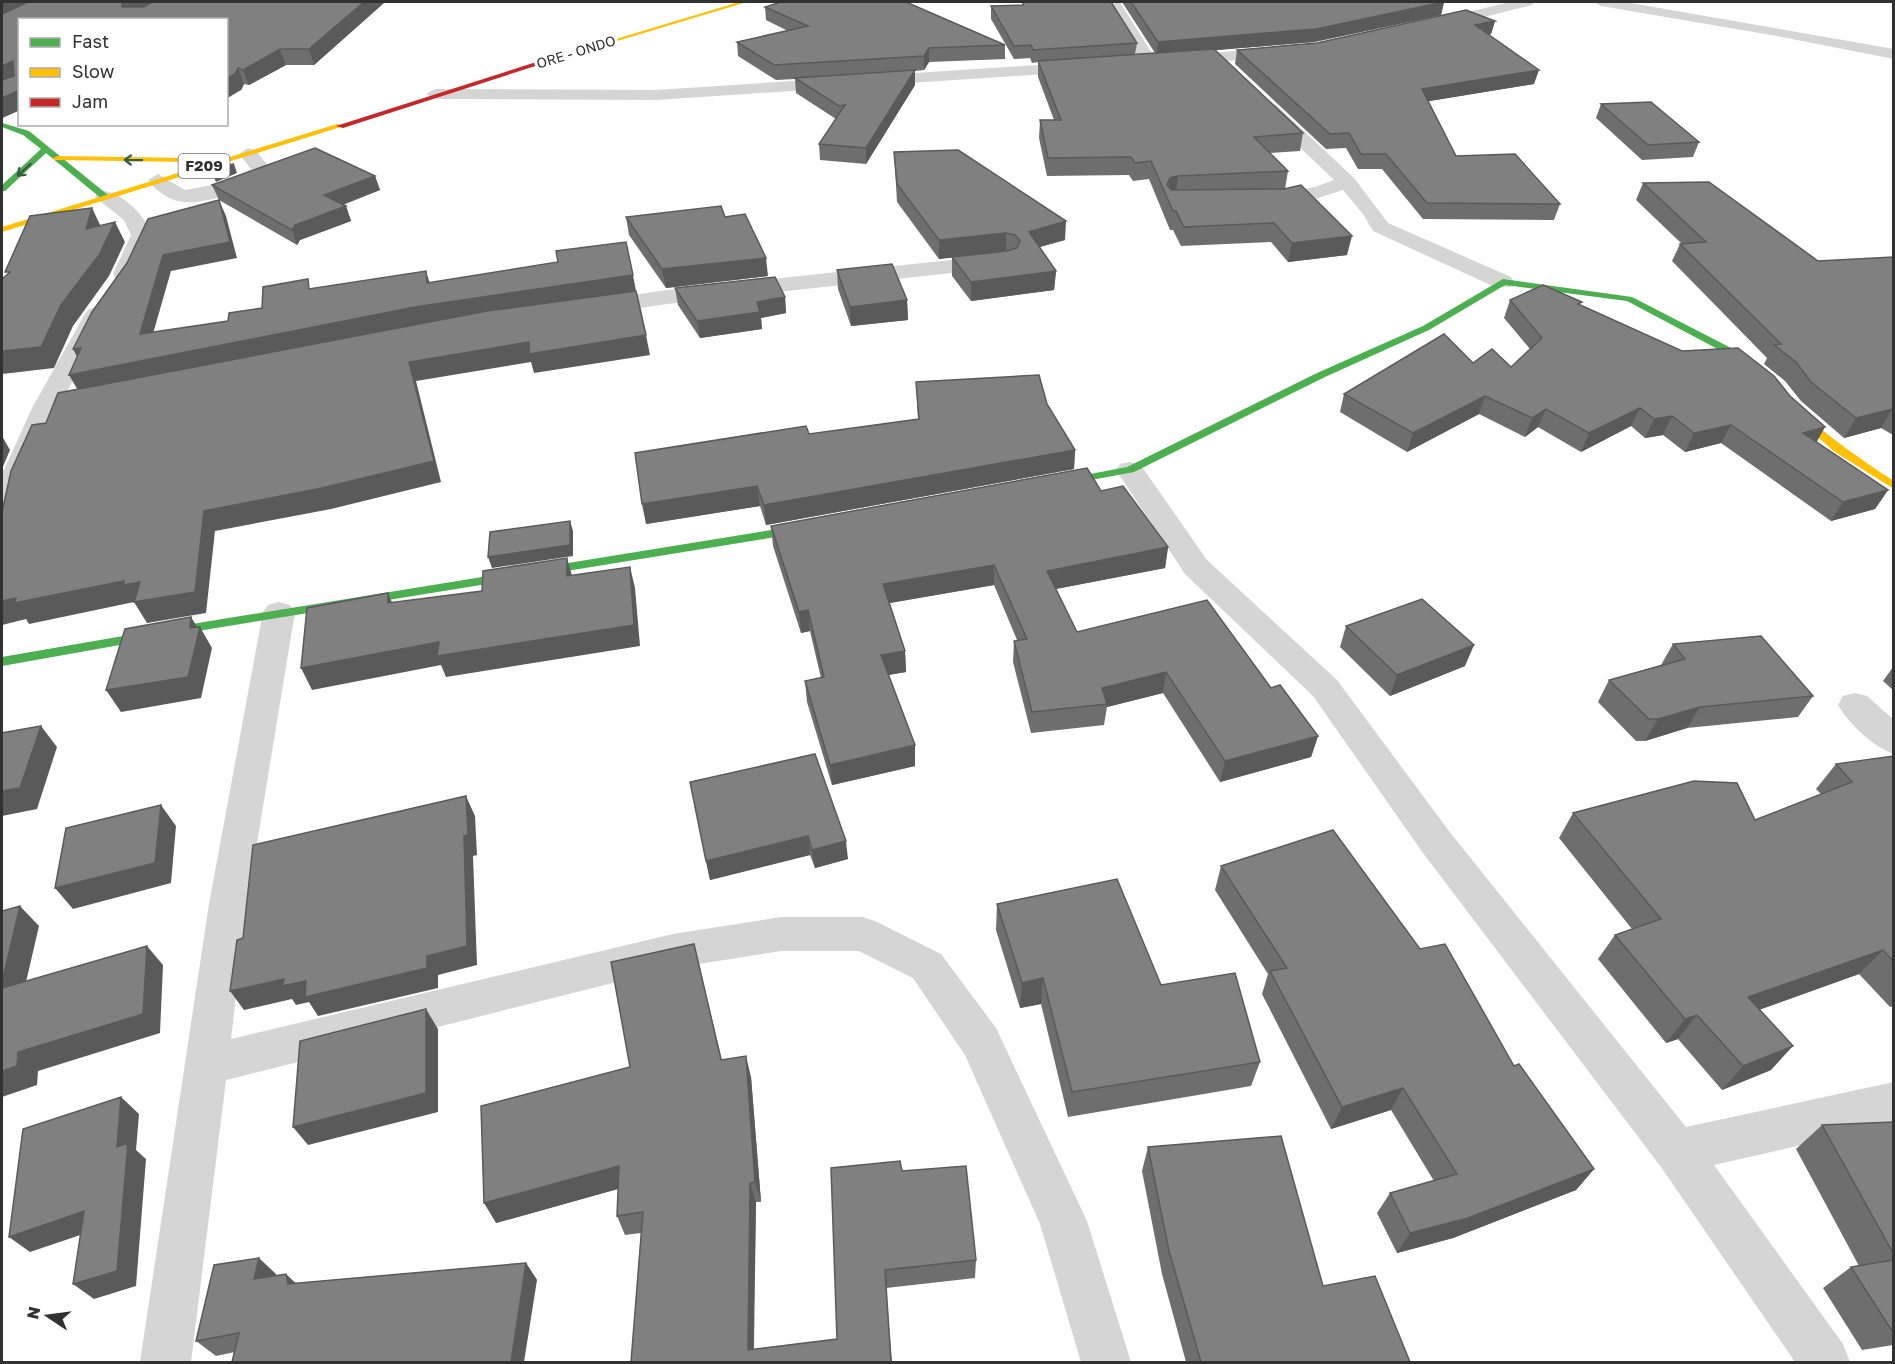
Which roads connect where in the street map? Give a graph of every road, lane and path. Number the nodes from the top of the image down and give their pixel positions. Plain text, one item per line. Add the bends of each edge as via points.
1 (744, 2) edge
2 (1113, 2) edge
3 (1527, 2) edge
4 (1600, 2) edge
5 (1416, 29) edge
6 (1292, 51) edge
7 (1893, 54) edge
8 (1217, 58) junction
9 (1130, 63) edge
10 (1150, 63) junction
11 (1101, 65) edge
12 (1233, 73) edge
13 (435, 94) junction
14 (1258, 97) edge
15 (408, 103) junction
16 (2, 125) edge
17 (248, 153) junction
18 (52, 154) junction
19 (191, 160) junction
20 (158, 180) junction
21 (1347, 182) junction
22 (2, 189) edge
23 (101, 193) junction
24 (1246, 202) edge
25 (2, 218) edge
26 (2, 230) edge
27 (1006, 261) edge
28 (1503, 282) junction
29 (573, 311) edge
30 (122, 396) edge
31 (45, 408) junction
32 (1130, 470) junction
33 (1893, 486) edge
34 (1037, 487) edge
35 (2, 504) edge
36 (826, 525) edge
37 (279, 612) junction
38 (2, 662) edge
39 (1855, 705) dead end
40 (1893, 741) edge
41 (206, 1065) junction
42 (1893, 1103) edge
43 (1677, 1150) junction
44 (165, 1362) edge
45 (1106, 1362) edge
46 (1825, 1362) edge

1 - 13 main road, ORE - ONDO / F209
2 - 10 street via 1125,28 1140,43
3 - 5 street
4 - 7 street
6 - 8 street
8 - 10 street
8 - 12 street
9 - 10 street
11 - 13 street via 656,95
13 - 15 main road, ORE - ONDO / F209
14 - 21 street
15 - 17 main road, F209
15 - 19 main road, F209 via 366,110
16 - 18 main road via 26,133
17 - 20 main road, F209
17 - 20 street via 262,170 201,196 181,196
19 -> 18 main road
18 -> 22 main road
18 - 23 main road
19 - 23 main road, F209
20 - 23 main road, F209
21 - 24 street via 1290,197
21 - 28 street via 1380,226
23 - 25 main road, F209
23 - 26 main road, F209
23 - 31 street via 133,217 142,235 122,278 87,327 69,369
27 - 29 street via 667,297
28 - 32 main road via 1426,328 1321,375
28 - 33 main road via 1629,299 1731,352 1839,450
30 - 31 street
31 - 35 street
32 - 34 main road
32 - 43 street via 1196,567 1325,688 1436,842
36 - 37 main road via 697,549
37 - 38 main road
37 - 41 street via 228,904
39 - 40 street
41 - 44 street
41 - 45 street via 674,951 781,934 863,934 927,966 981,1042 1063,1221
42 - 43 street
43 - 46 street

